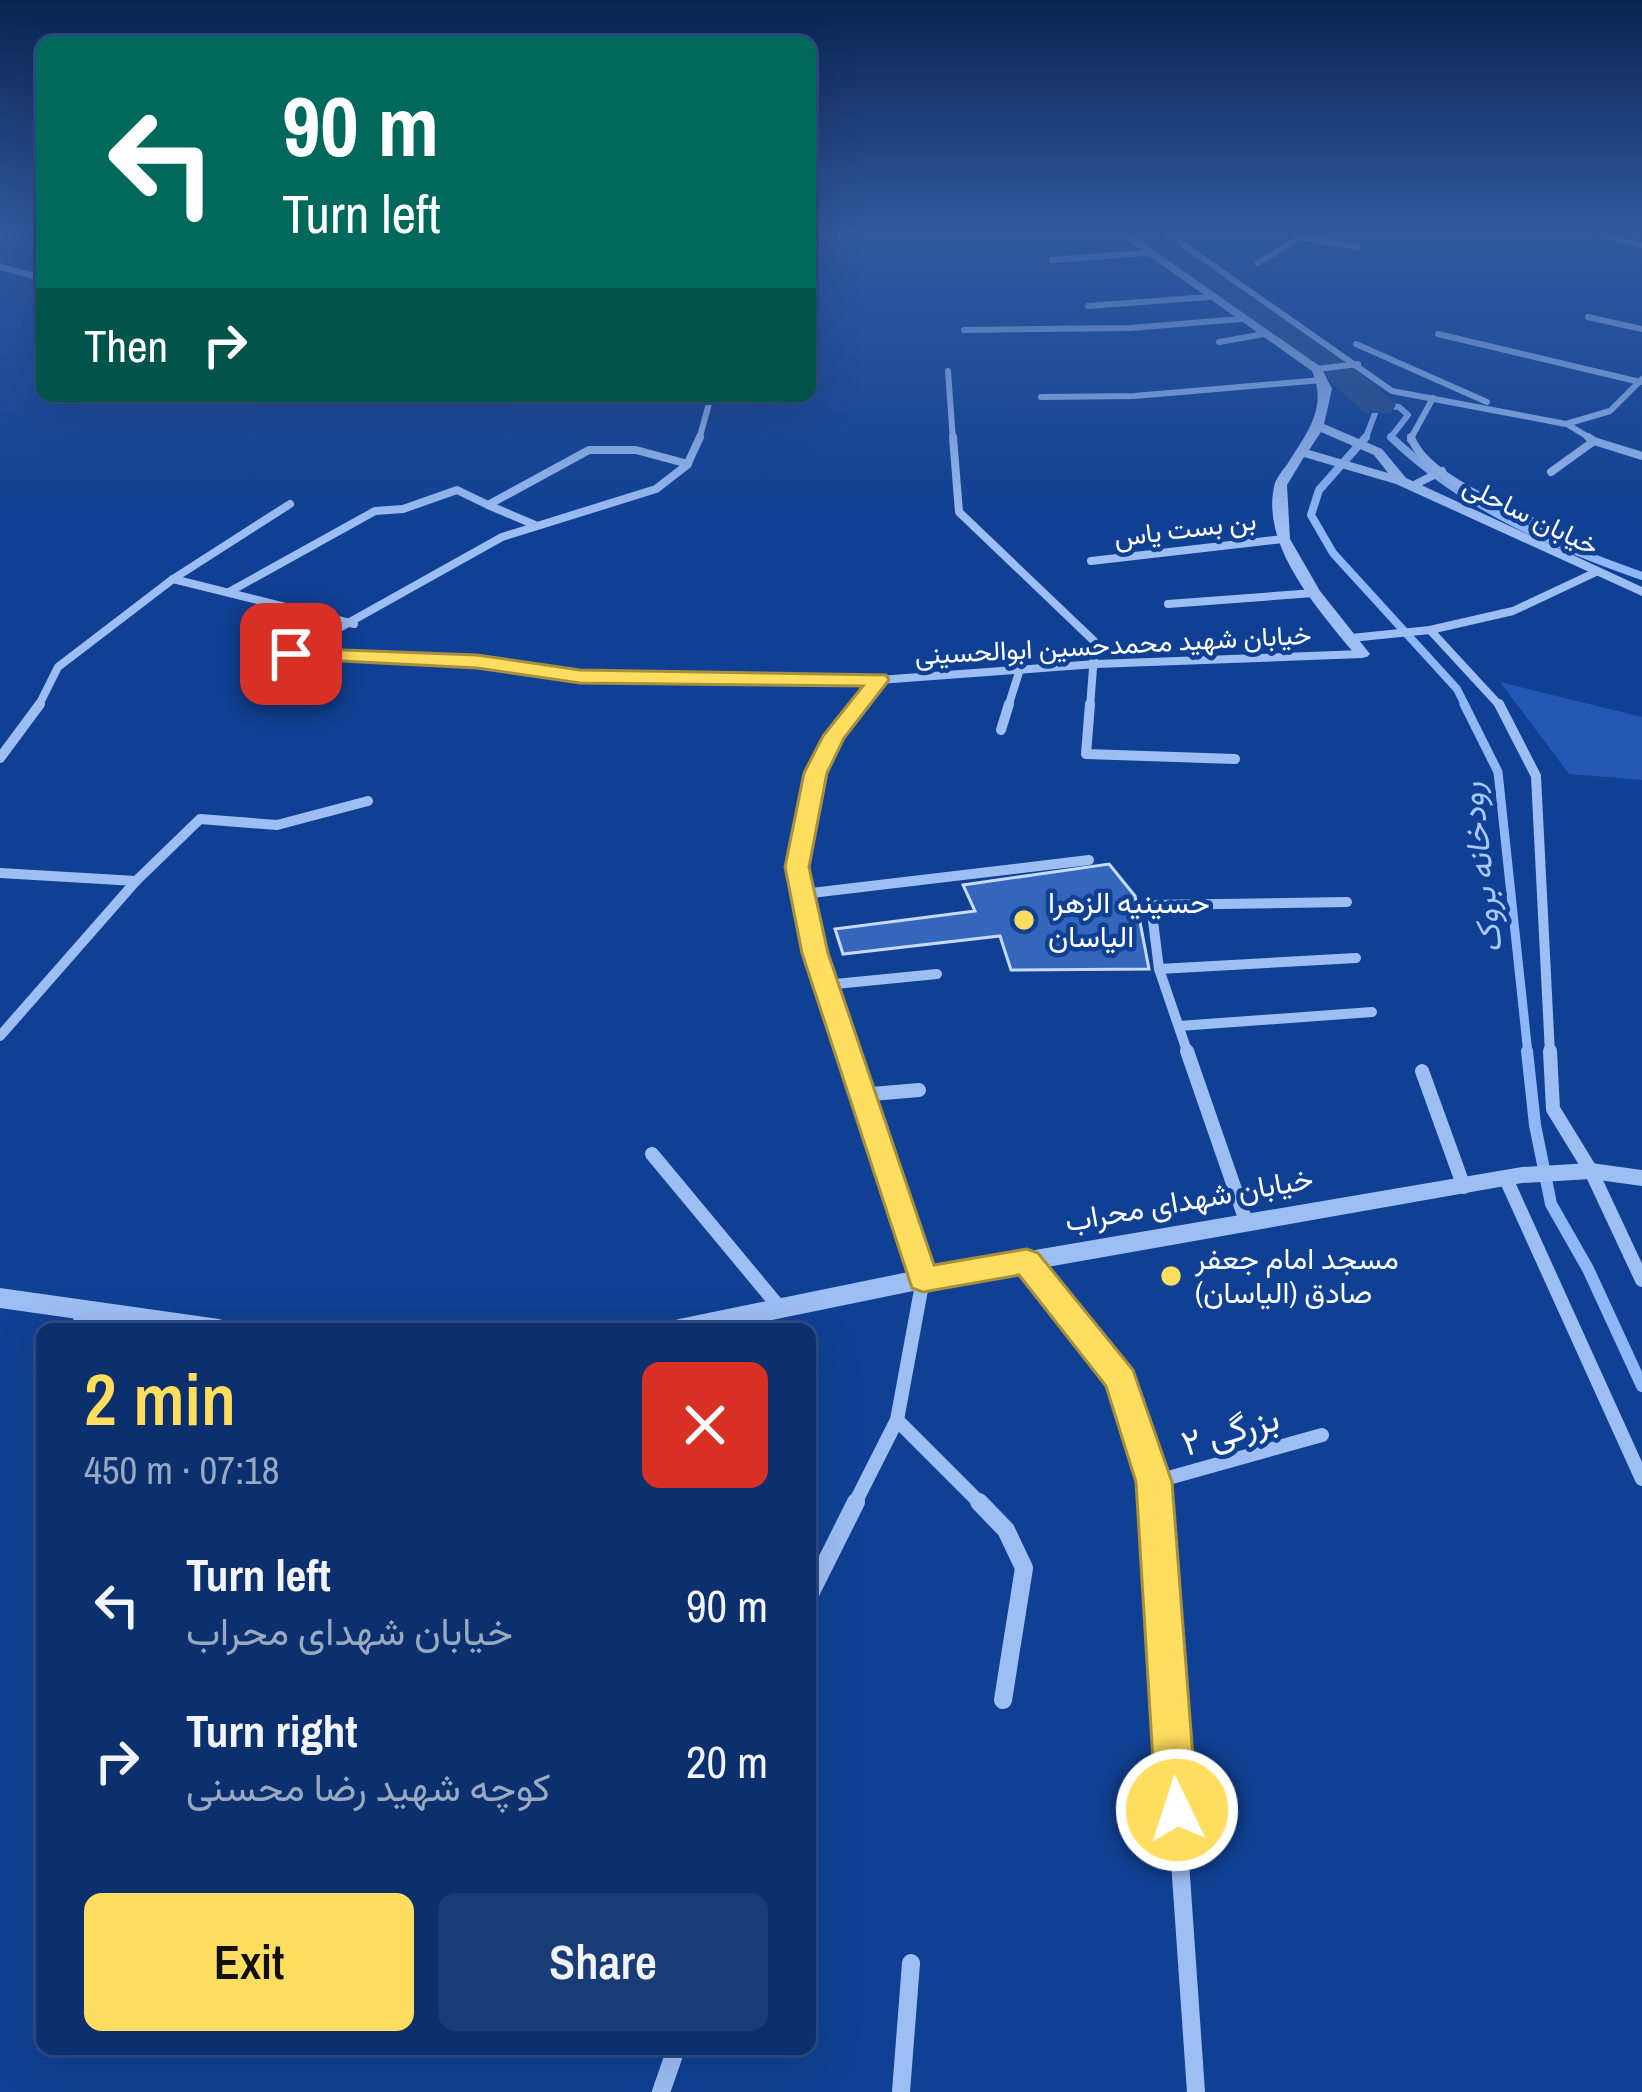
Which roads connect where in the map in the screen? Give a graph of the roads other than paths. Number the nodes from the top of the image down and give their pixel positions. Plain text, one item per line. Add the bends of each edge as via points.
1 (1260, 332) edge
2 (1308, 332) edge
3 (1264, 334) junction
4 (1438, 334) dead end
5 (1220, 342) dead end
6 (1356, 344) dead end
7 (1355, 364) junction
8 (948, 371) dead end
9 (1323, 372) junction
10 (1641, 380) edge
11 (1041, 397) dead end
12 (1432, 398) junction
13 (709, 402) edge
14 (1499, 408) junction
15 (1566, 424) junction
16 (1318, 426) junction
17 (1594, 441) junction
18 (1304, 453) junction
19 (1642, 456) edge
20 (688, 464) junction
21 (1442, 471) junction
22 (1551, 472) dead end
23 (1406, 483) junction
24 (290, 504) dead end
25 (488, 505) junction
26 (535, 525) junction
27 (1555, 532) dead end
28 (1283, 538) junction
29 (1091, 561) dead end
30 (1594, 573) junction
31 (173, 579) junction
32 (229, 592) junction
33 (1642, 592) edge
34 (1314, 593) junction
35 (1168, 604) dead end
36 (355, 625) junction
37 (1430, 630) junction
38 (1351, 638) junction
39 (1362, 654) joint
40 (1096, 664) junction
41 (1019, 669) junction
42 (879, 680) junction
43 (1000, 730) dead end
44 (0, 758) edge
45 (1235, 759) dead end
46 (368, 801) dead end
47 (1089, 860) dead end
48 (0, 873) edge
49 (136, 881) junction
50 (802, 894) junction
51 (1347, 902) dead end
52 (1356, 958) dead end
53 (1159, 969) junction
54 (937, 974) dead end
55 (825, 985) junction
56 (1372, 1012) dead end
57 (1179, 1026) junction
58 (0, 1036) edge
59 (1421, 1071) dead end
60 (919, 1090) dead end
61 (860, 1095) junction
62 (652, 1154) dead end
63 (1584, 1171) junction
64 (1514, 1177) junction
65 (1642, 1178) edge
66 (1464, 1187) junction
67 (1247, 1224) junction
68 (1027, 1262) junction
69 (923, 1279) junction
70 (1642, 1280) edge
71 (0, 1298) edge
72 (780, 1308) junction
73 (81, 1319) edge
74 (136, 1323) edge
75 (708, 1323) edge
76 (898, 1420) junction
77 (1322, 1435) dead end
78 (1642, 1479) edge
79 (1154, 1482) junction
80 (816, 1582) edge
81 (1004, 1700) dead end
82 (911, 1963) dead end
83 (674, 2055) edge
84 (661, 2092) edge
85 (901, 2092) edge
86 (1196, 2092) edge

1 - 3 street
2 - 7 street
3 - 5 street
3 - 9 street
4 - 10 street
6 - 14 street
7 - 9 street
7 - 12 street via 1392,391
8 - 40 street via 958,512 1096,642
9 - 11 street via 1203,392
9 - 16 street
10 - 15 street via 1622,407
12 - 14 street
12 - 21 street via 1410,440
13 - 20 street
14 - 15 street
15 - 17 street
16 - 18 street
16 - 23 street, خیابان ساحلی via 1378,452
17 - 19 street
17 - 22 street
18 - 23 street, خیابان ساحلی
18 - 28 street via 1280,485
20 - 25 street via 636,450 589,449
20 - 26 street via 611,506
21 - 23 street
21 - 27 street
23 - 30 street, خیابان ساحلی
24 - 31 street
25 - 26 street
25 - 32 street via 457,490 375,511
26 - 36 street via 432,572
28 - 29 street, بن بست یاس
28 - 34 street
30 - 33 street, خیابان ساحلی
30 - 37 street via 1513,611
31 - 32 street
31 - 44 street via 58,667
32 - 36 street
34 - 35 street
34 - 38 street
36 - 42 street, خیابان شهید محمدحسین ابوالحسینی via 291,654 477,662 580,676
37 - 38 street
37 - 63 street via 1498,702 1536,776 1553,1109
38 - 39 street
39 - 40 street, خیابان شهید محمدحسین ابوالحسینی
40 - 41 street, خیابان شهید محمدحسین ابوالحسینی
40 - 45 street via 1086,754
41 - 42 street, خیابان شهید محمدحسین ابوالحسینی
41 - 43 street
42 - 50 street via 815,773 797,867
46 - 49 street via 277,825 200,819
47 - 50 street
48 - 49 street
49 - 58 street
50 - 55 street
51 - 53 street via 1151,905
52 - 53 street
53 - 57 street
54 - 55 street
55 - 61 street
56 - 57 street
57 - 67 street
59 - 66 street
60 - 61 street
61 - 69 street
62 - 72 street
63 - 64 street, خیابان شهدای محراب
63 - 65 street, خیابان شهدای محراب
63 - 70 street
64 - 66 street, خیابان شهدای محراب
64 - 78 street
66 - 67 street, خیابان شهدای محراب
67 - 68 street, خیابان شهدای محراب
68 - 69 street, خیابان شهدای محراب
68 - 79 street via 1121,1380
69 - 72 street, خیابان شهدای محراب
69 - 76 street
71 - 73 street
72 - 75 street, خیابان شهدای محراب
73 - 74 street
76 - 80 street
76 - 81 street via 1006,1530 1024,1568
77 - 79 street, بزرگی ۲
79 - 86 street
82 - 85 street
83 - 84 street

